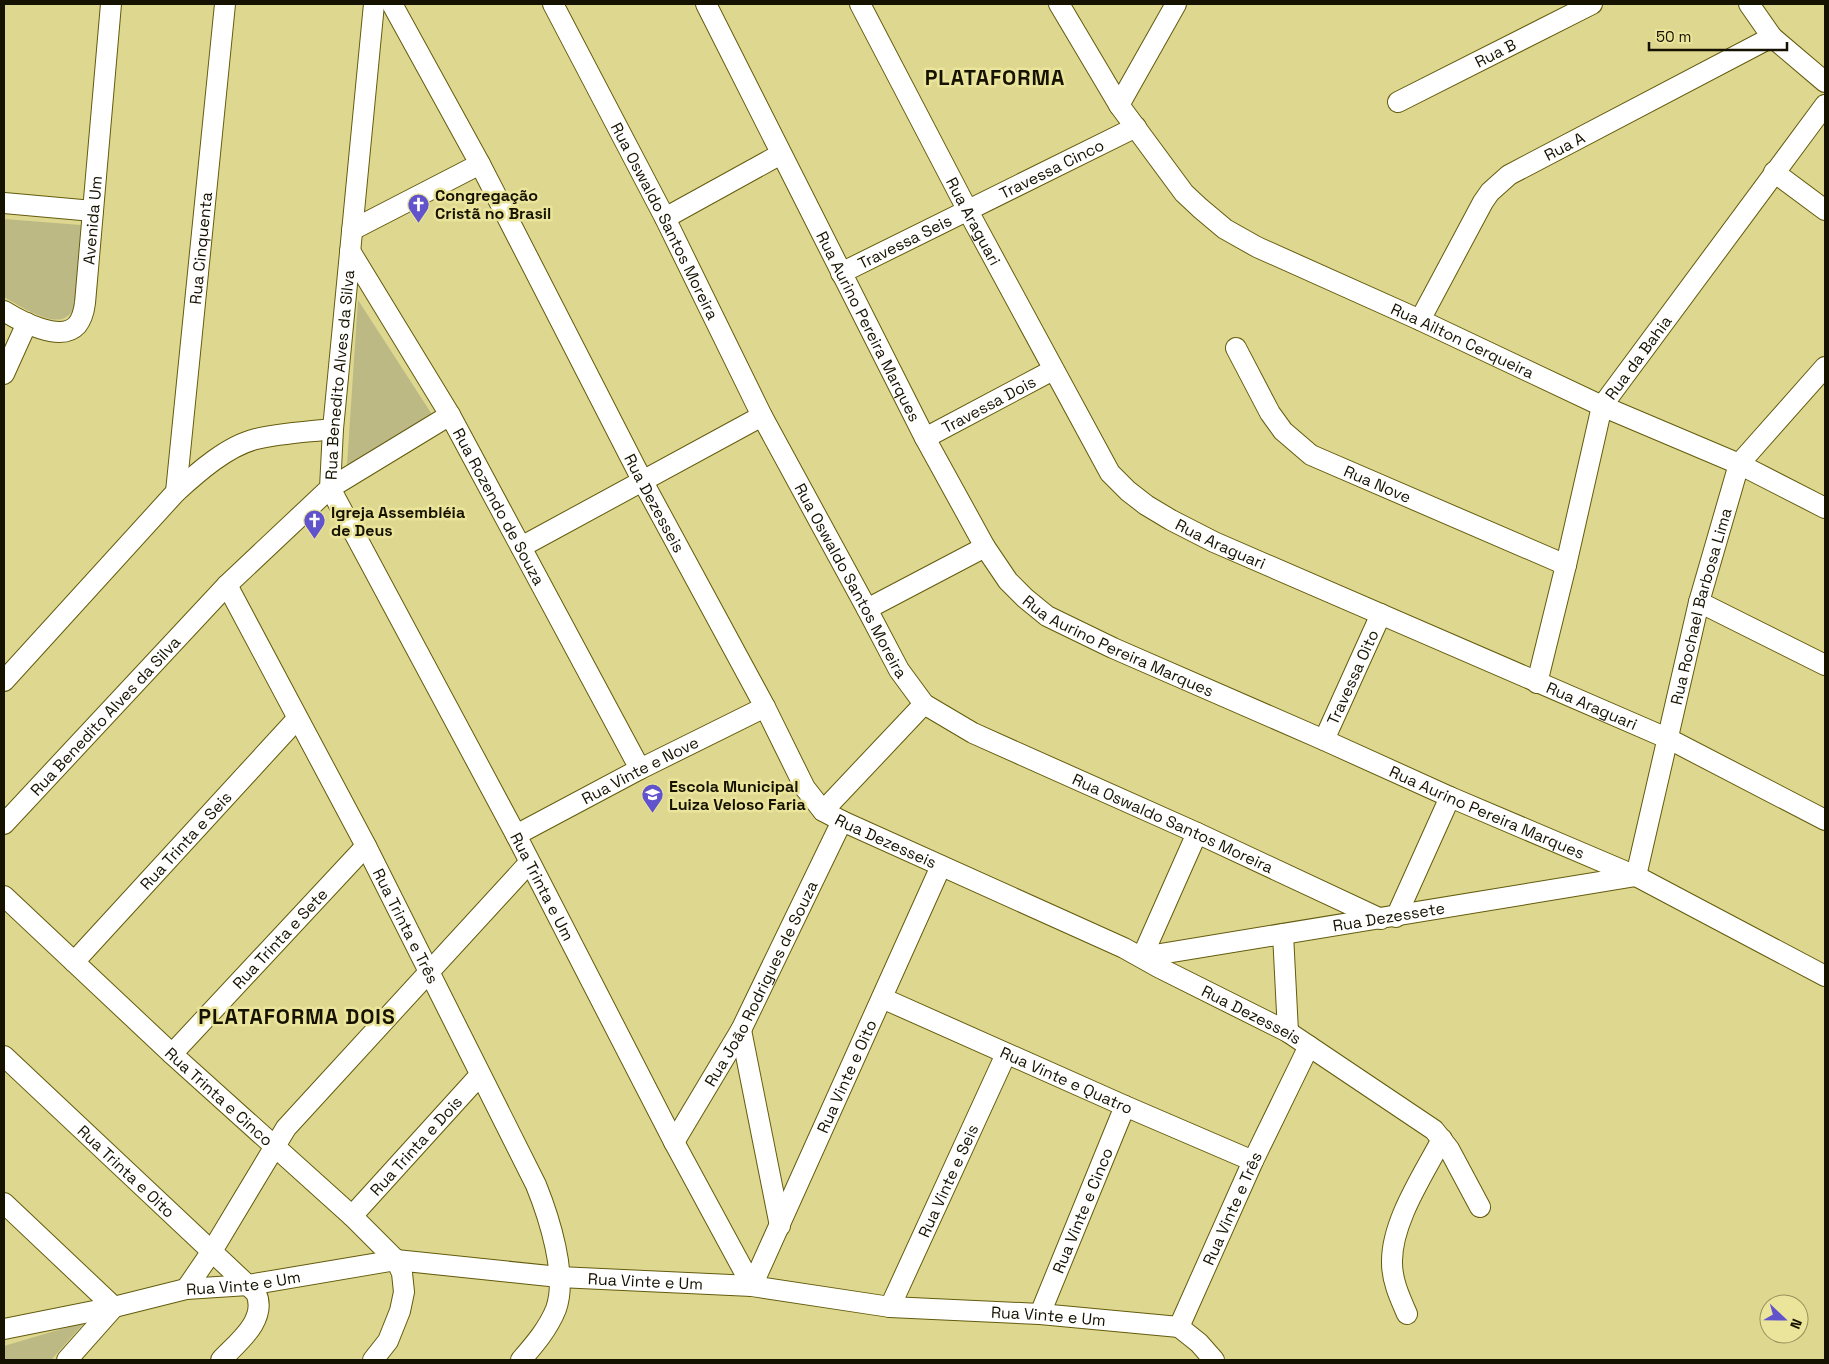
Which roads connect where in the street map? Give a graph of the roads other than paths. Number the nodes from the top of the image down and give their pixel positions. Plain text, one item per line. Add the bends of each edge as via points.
1 (111, 4) edge
2 (225, 4) edge
3 (374, 4) edge
4 (392, 4) edge
5 (553, 4) edge
6 (706, 4) edge
7 (860, 4) edge
8 (1058, 4) edge
9 (1176, 4) edge
10 (1592, 4) edge
11 (1749, 4) edge
12 (1772, 37) junction
13 (1825, 82) edge
14 (1398, 102) dead end
15 (1119, 105) junction
16 (1825, 105) edge
17 (1136, 127) junction
18 (781, 154) junction
19 (480, 164) junction
20 (1774, 172) junction
21 (4, 204) edge
22 (1825, 210) edge
23 (93, 211) junction
24 (968, 211) junction
25 (665, 218) junction
26 (352, 230) junction
27 (350, 251) junction
28 (841, 273) junction
29 (4, 311) edge
30 (1420, 320) junction
31 (27, 323) junction
32 (1236, 348) dead end
33 (1825, 366) edge
34 (1053, 370) junction
35 (4, 374) edge
36 (1602, 406) junction
37 (450, 415) junction
38 (762, 416) junction
39 (333, 429) junction
40 (925, 438) junction
41 (1739, 464) junction
42 (642, 480) junction
43 (330, 488) junction
44 (176, 492) junction
45 (1825, 508) edge
46 (520, 547) junction
47 (985, 547) junction
48 (1566, 565) junction
49 (227, 585) junction
50 (1699, 602) junction
51 (868, 609) junction
52 (1381, 614) junction
53 (1825, 665) edge
54 (4, 681) edge
55 (1537, 683) junction
56 (924, 704) junction
57 (765, 707) junction
58 (297, 719) junction
59 (1669, 739) junction
60 (1324, 740) junction
61 (640, 769) junction
62 (1450, 797) junction
63 (824, 811) junction
64 (1825, 820) edge
65 (842, 822) junction
66 (4, 824) edge
67 (1197, 833) junction
68 (516, 835) junction
69 (366, 846) junction
70 (530, 863) junction
71 (941, 866) junction
72 (1636, 876) junction
73 (4, 896) edge
74 (1388, 918) junction
75 (1283, 934) junction
76 (1142, 957) junction
77 (74, 962) junction
78 (430, 972) junction
79 (1825, 976) edge
80 (882, 998) junction
81 (741, 1030) junction
82 (1288, 1032) junction
83 (1309, 1046) junction
84 (172, 1054) junction
85 (1006, 1054) junction
86 (4, 1056) edge
87 (480, 1075) junction
88 (1126, 1106) junction
89 (1442, 1139) junction
90 (674, 1142) junction
91 (274, 1146) junction
92 (1254, 1161) junction
93 (4, 1203) edge
94 (1480, 1207) dead end
95 (352, 1216) junction
96 (780, 1226) junction
97 (212, 1251) junction
98 (396, 1260) junction
99 (559, 1277) junction
100 (248, 1285) junction
101 (752, 1286) junction
102 (186, 1289) junction
103 (114, 1307) junction
104 (890, 1307) junction
105 (1040, 1314) junction
106 (1407, 1314) dead end
107 (1179, 1327) junction
108 (4, 1329) edge
109 (67, 1360) edge
110 (221, 1360) edge
111 (373, 1360) edge
112 (521, 1360) edge
113 (1214, 1360) edge

1 - 23 street, Avenida Um
2 - 44 street, Rua Cinquenta
3 - 26 street, Rua Benedito Alves da Silva
4 - 19 street, Rua Dezesseis
5 - 25 street, Rua Oswaldo Santos Moreira
6 - 18 street, Rua Aurino Pereira Marques
7 - 24 street, Rua Araguari
8 - 15 street, Rua Ailton Cerqueira
9 - 15 street
10 - 14 street, Rua B
11 - 12 street
12 - 13 street
12 - 30 street, Rua A via 1509,175 1483,202
15 - 17 street, Rua Ailton Cerqueira
16 - 20 street, Rua da Bahia
17 - 24 street, Travessa Cinco
17 - 30 street, Rua Ailton Cerqueira via 1184,193 1225,229
18 - 25 street
18 - 28 street, Rua Aurino Pereira Marques
19 - 26 street
19 - 42 street, Rua Dezesseis
20 - 22 street
20 - 36 street, Rua da Bahia
21 - 23 street
23 - 31 street, Avenida Um via 85,303 77,325 70,330 52,332
24 - 28 street, Travessa Seis
24 - 34 street, Rua Araguari
25 - 38 street, Rua Oswaldo Santos Moreira
26 - 27 street, Rua Benedito Alves da Silva
27 - 37 street, Rua Rozendo de Souza
27 - 39 street, Rua Benedito Alves da Silva
28 - 40 street, Rua Aurino Pereira Marques
29 - 31 street
30 - 36 street, Rua Ailton Cerqueira
31 - 35 street
32 - 48 street, Rua Nove via 1274,419 1289,438 1311,455
33 - 41 street, Rua Rochael Barbosa Lima
34 - 40 street, Travessa Dois
34 - 52 street, Rua Araguari via 1110,473 1146,505 1214,542
36 - 41 street, Rua Ailton Cerqueira
36 - 48 street, Rua da Bahia
37 - 43 street
37 - 46 street, Rua Rozendo de Souza
38 - 42 street
38 - 51 street, Rua Oswaldo Santos Moreira
39 - 43 street, Rua Benedito Alves da Silva
39 - 44 street via 255,439 235,447
40 - 47 street, Rua Aurino Pereira Marques
41 - 45 street, Rua Ailton Cerqueira
41 - 50 street, Rua Rochael Barbosa Lima
42 - 46 street
42 - 57 street, Rua Dezesseis
43 - 49 street, Rua Benedito Alves da Silva
43 - 68 street, Rua Trinta e Um
44 - 54 street
46 - 61 street, Rua Rozendo de Souza
47 - 51 street
47 - 60 street, Rua Aurino Pereira Marques via 1008,581 1047,616
48 - 55 street, Rua da Bahia
49 - 58 street, Rua Trinta e Três
49 - 66 street, Rua Benedito Alves da Silva
50 - 53 street
50 - 59 street, Rua Rochael Barbosa Lima
51 - 56 street, Rua Oswaldo Santos Moreira via 899,670
52 - 55 street, Rua Araguari
52 - 60 street, Travessa Oito
55 - 59 street, Rua Araguari
56 - 63 street
56 - 67 street, Rua Oswaldo Santos Moreira via 972,733
57 - 61 street, Rua Vinte e Nove
57 - 63 street, Rua Dezesseis via 805,788
58 - 69 street, Rua Trinta e Três
58 - 77 street, Rua Trinta e Seis
59 - 64 street, Rua Araguari
59 - 72 street, Rua Rochael Barbosa Lima
60 - 62 street, Rua Aurino Pereira Marques
61 - 68 street, Rua Vinte e Nove
62 - 72 street, Rua Aurino Pereira Marques
62 - 74 street
63 - 65 street, Rua Dezesseis
65 - 71 street, Rua Dezesseis
65 - 81 street, Rua João Rodrigues de Souza
67 - 74 street, Rua Oswaldo Santos Moreira
67 - 76 street
68 - 70 street, Rua Trinta e Um
69 - 78 street, Rua Trinta e Três
69 - 84 street, Rua Trinta e Sete
70 - 78 street
70 - 90 street, Rua Trinta e Um
71 - 76 street, Rua Dezesseis
71 - 80 street, Rua Vinte e Oito
72 - 74 street, Rua Dezessete
72 - 79 street, Rua Aurino Pereira Marques
73 - 77 street, Rua Trinta e Cinco
74 - 75 street, Rua Dezessete
75 - 76 street, Rua Dezessete
75 - 82 street
76 - 82 street, Rua Dezesseis
77 - 84 street, Rua Trinta e Cinco
78 - 87 street, Rua Trinta e Três
78 - 91 street via 296,1116
80 - 85 street, Rua Vinte e Quatro
80 - 96 street, Rua Vinte e Oito
81 - 90 street, Rua João Rodrigues de Souza
81 - 96 street
82 - 83 street, Rua Dezesseis
83 - 89 street, Rua Dezesseis via 1422,1120
83 - 92 street, Rua Vinte e Três
84 - 91 street, Rua Trinta e Cinco
85 - 88 street, Rua Vinte e Quatro
85 - 104 street, Rua Vinte e Seis
86 - 97 street, Rua Trinta e Oito
87 - 95 street, Rua Trinta e Dois
87 - 99 street, Rua Trinta e Três via 546,1210
88 - 92 street, Rua Vinte e Quatro
88 - 105 street, Rua Vinte e Cinco
89 - 94 street, Rua Dezesseis
89 - 106 street via 1407,1206 1393,1247 1394,1281
90 - 101 street, Rua Trinta e Um
91 - 95 street, Rua Trinta e Cinco
91 - 97 street
92 - 107 street, Rua Vinte e Três
93 - 103 street
95 - 98 street, Rua Trinta e Cinco
96 - 101 street, Rua Vinte e Oito
97 - 100 street, Rua Trinta e Oito
97 - 102 street
98 - 99 street, Rua Vinte e Um
98 - 100 street, Rua Vinte e Um
98 - 111 street, Rua Trinta e Cinco via 402,1273 404,1292 400,1311 388,1341
99 - 101 street, Rua Vinte e Um
99 - 112 street, Rua Trinta e Três via 556,1308 536,1343
100 - 102 street, Rua Vinte e Um
100 - 110 street, Rua Trinta e Oito via 260,1300 258,1315
101 - 104 street, Rua Vinte e Um
102 - 103 street, Rua Vinte e Um
103 - 108 street, Rua Vinte e Um
103 - 109 street
104 - 105 street, Rua Vinte e Um
105 - 107 street, Rua Vinte e Um
107 - 113 street

